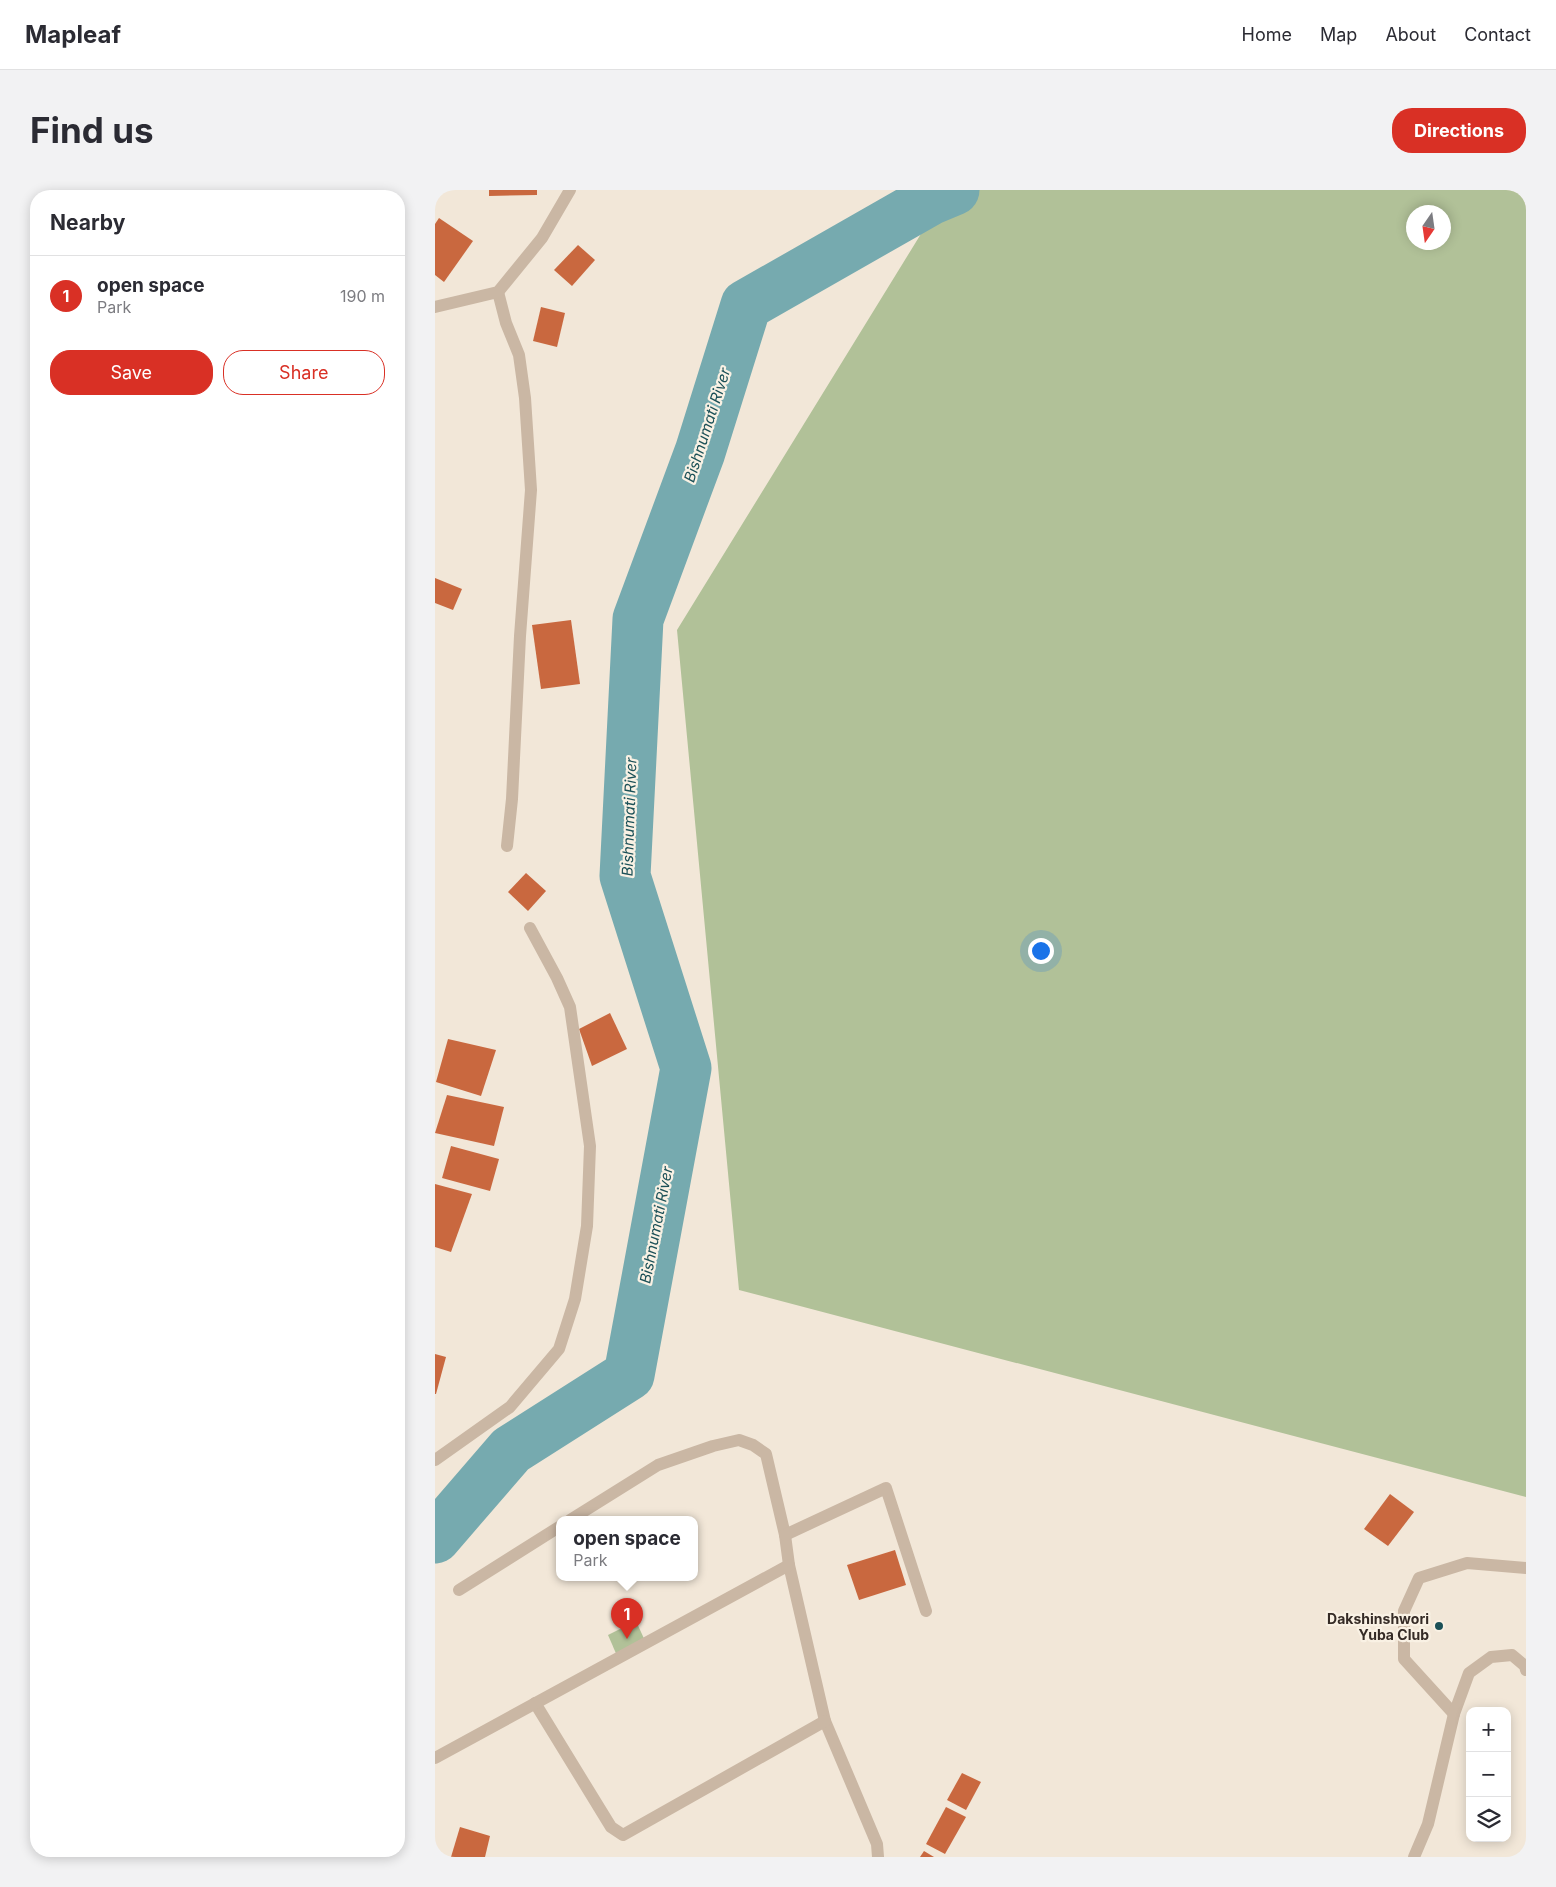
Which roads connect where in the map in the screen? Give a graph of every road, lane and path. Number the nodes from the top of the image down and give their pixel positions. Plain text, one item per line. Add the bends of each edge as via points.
1 (570, 190) edge
2 (498, 292) junction
3 (435, 307) edge
4 (507, 846) dead end
5 (530, 928) dead end
6 (435, 1460) edge
7 (576, 1516) edge
8 (556, 1529) edge
9 (785, 1535) junction
10 (789, 1565) junction
11 (1526, 1568) edge
12 (459, 1590) dead end
13 (926, 1611) dead end
14 (1526, 1670) edge
15 (535, 1703) junction
16 (1454, 1714) junction
17 (825, 1721) junction
18 (435, 1758) edge
19 (878, 1857) edge
20 (1414, 1857) edge

1 - 2 street via 542,238
2 - 3 street
2 - 4 street via 519,355 531,490
5 - 6 street via 570,1007 590,1146 587,1226 576,1290 559,1349 510,1407
7 - 9 street via 658,1465 739,1440 766,1454
8 - 12 street
9 - 10 street
9 - 13 street via 886,1488
10 - 15 street
10 - 17 street
11 - 16 street via 1467,1563 1419,1578 1404,1611 1405,1659
14 - 16 street via 1512,1655 1491,1657 1469,1673
15 - 17 street via 611,1828 623,1835
15 - 18 street
16 - 20 street via 1430,1815
17 - 19 street via 877,1844

